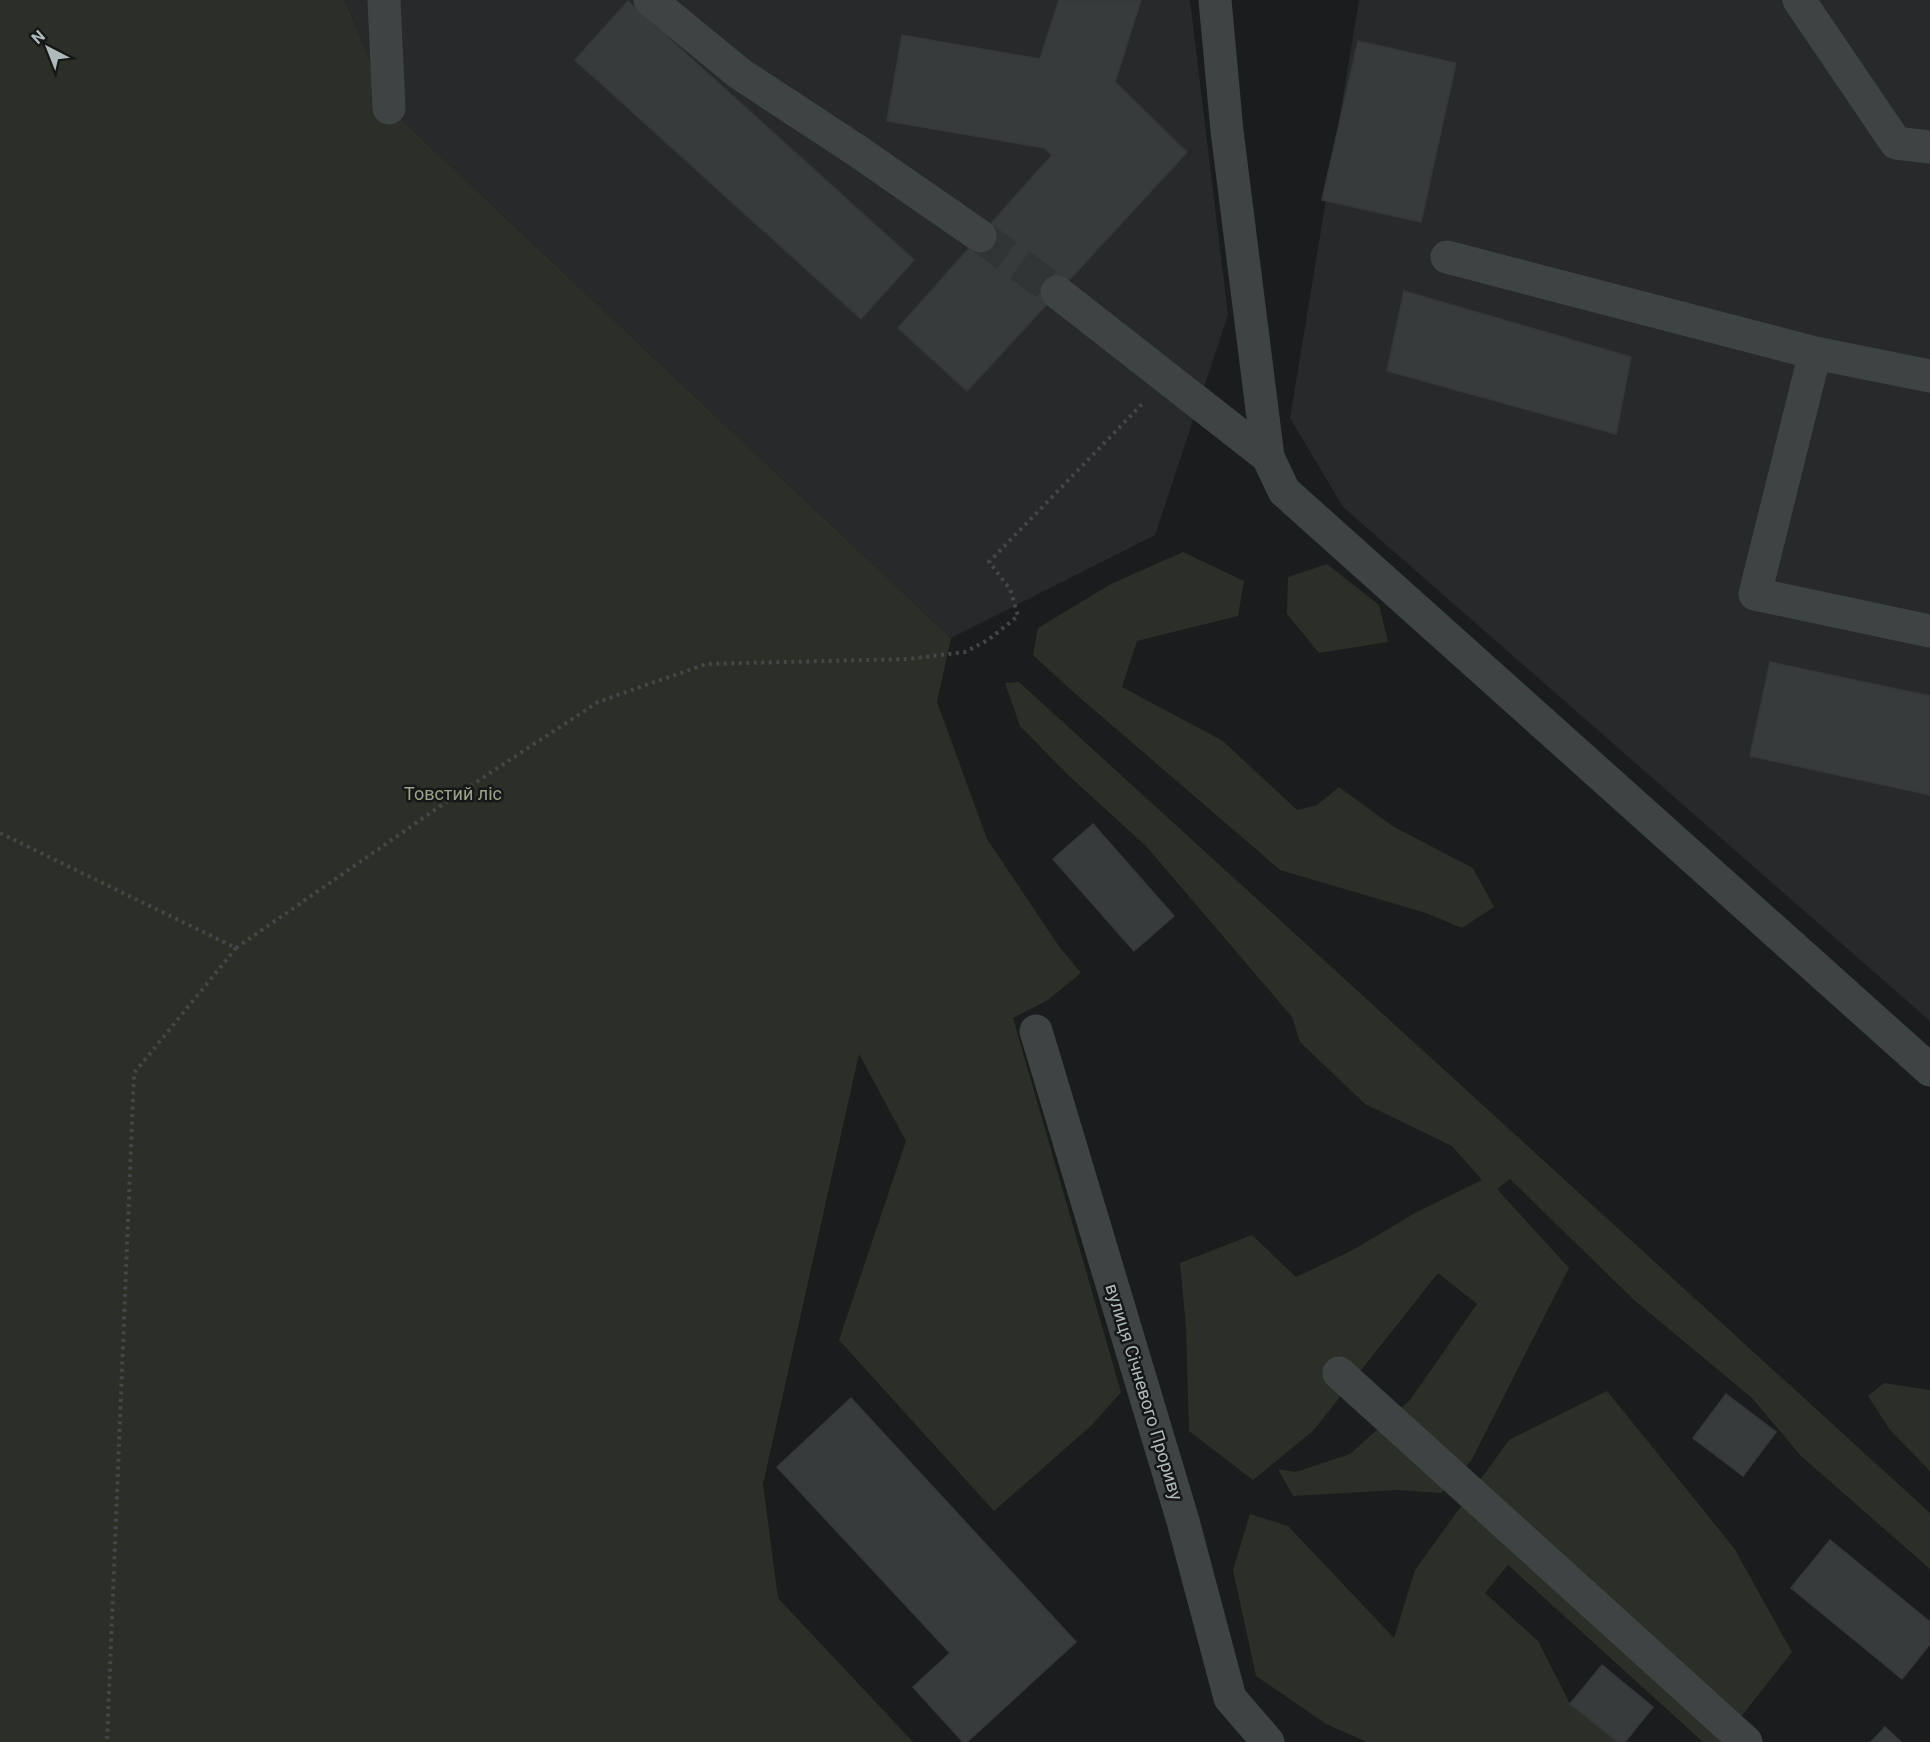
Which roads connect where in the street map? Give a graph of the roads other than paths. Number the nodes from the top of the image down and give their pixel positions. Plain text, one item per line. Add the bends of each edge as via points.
1 (384, 0) edge
2 (650, 0) edge
3 (1215, 0) edge
4 (1800, 0) edge
5 (389, 108) dead end
6 (1930, 147) edge
7 (980, 236) tunnel mouth
8 (1447, 257) dead end
9 (1057, 292) tunnel mouth
10 (1815, 353) junction
11 (1930, 376) edge
12 (1268, 457) junction
13 (1930, 631) edge
14 (1036, 1031) dead end
15 (1930, 1070) edge
16 (1339, 1373) dead end
17 (1268, 1742) edge
18 (1746, 1742) edge

1 - 5 street
2 - 7 street via 739,74
3 - 12 street via 1227,131
4 - 6 street via 1896,143
8 - 10 street
9 - 12 street
10 - 11 street
10 - 13 street via 1755,594
12 - 15 street via 1284,490
14 - 17 street, вулиця Січневого Прориву via 1183,1521 1230,1698
16 - 18 street

